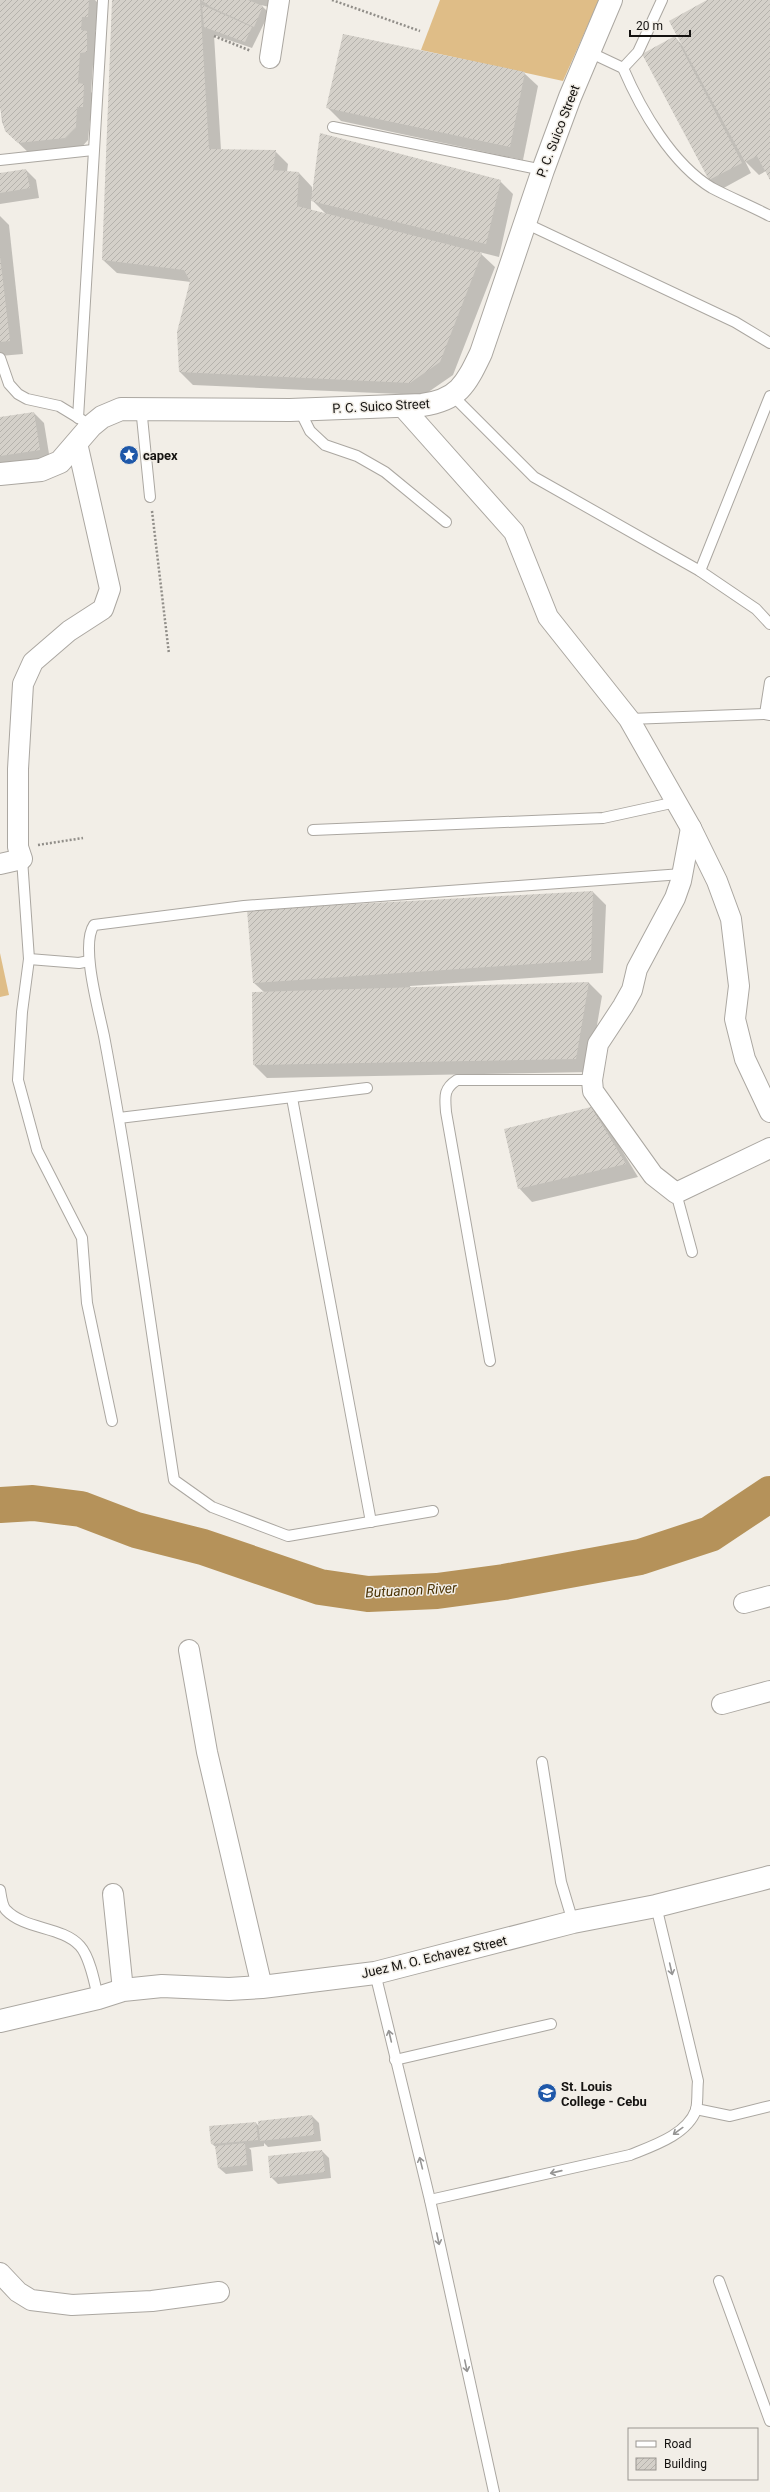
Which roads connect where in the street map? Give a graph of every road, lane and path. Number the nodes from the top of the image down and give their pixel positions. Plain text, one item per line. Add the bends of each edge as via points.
1 (103, 0) edge
2 (279, 0) edge
3 (332, 0) edge
4 (611, 0) edge
5 (662, 0) edge
6 (420, 31) dead end
7 (214, 36) dead end
8 (589, 52) junction
9 (270, 58) joint
10 (623, 68) junction
11 (333, 127) dead end
12 (93, 150) junction
13 (0, 160) edge
14 (542, 170) junction
15 (770, 216) edge
16 (525, 223) junction
17 (770, 343) edge
18 (0, 358) edge
19 (453, 396) junction
20 (770, 396) edge
21 (401, 405) junction
22 (141, 407) junction
23 (300, 409) junction
24 (84, 422) junction
25 (77, 443) junction
26 (0, 474) edge
27 (150, 497) joint
28 (446, 522) dead end
29 (700, 571) junction
30 (770, 624) edge
31 (169, 654) dead end
32 (770, 682) edge
33 (768, 715) edge
34 (629, 720) junction
35 (676, 802) junction
36 (691, 828) junction
37 (313, 830) dead end
38 (83, 838) dead end
39 (20, 853) junction
40 (0, 864) edge
41 (682, 874) junction
42 (29, 959) junction
43 (89, 961) junction
44 (592, 1080) junction
45 (367, 1088) dead end
46 (292, 1098) junction
47 (770, 1112) edge
48 (119, 1118) junction
49 (770, 1148) edge
50 (676, 1193) junction
51 (692, 1252) dead end
52 (490, 1361) dead end
53 (112, 1421) dead end
54 (433, 1511) dead end
55 (371, 1522) junction
56 (770, 1596) edge
57 (744, 1604) dead end
58 (189, 1650) dead end
59 (770, 1691) edge
60 (722, 1704) dead end
61 (542, 1762) dead end
62 (770, 1877) edge
63 (0, 1890) edge
64 (113, 1894) dead end
65 (656, 1906) junction
66 (573, 1922) junction
67 (375, 1973) junction
68 (262, 1987) junction
69 (123, 1990) junction
70 (98, 1998) junction
71 (0, 2021) edge
72 (551, 2024) dead end
73 (395, 2060) junction
74 (770, 2106) edge
75 (696, 2109) junction
76 (430, 2200) junction
77 (0, 2273) edge
78 (719, 2281) dead end
79 (219, 2292) dead end
80 (770, 2421) edge
81 (494, 2492) edge

1 - 12 lane
2 - 9 street
3 - 6 path
4 - 8 street, P. C. Suico Street
5 - 10 lane via 638,52
7 - 9 path
8 - 10 lane
8 - 14 street, P. C. Suico Street
10 - 15 lane via 670,152 683,166 712,187
11 - 14 lane
12 - 13 lane
12 - 24 lane
14 - 16 street, P. C. Suico Street
16 - 17 lane via 735,322
16 - 19 street, P. C. Suico Street via 481,353 472,372
18 - 24 lane via 9,384 18,394 27,399 59,406
19 - 21 street, P. C. Suico Street via 440,402
19 - 29 lane via 534,477
20 - 29 lane
21 - 23 street, P. C. Suico Street
21 - 34 street via 514,532 548,617
22 - 23 street, P. C. Suico Street
22 - 24 street, P. C. Suico Street via 121,409
22 - 27 lane
23 - 28 lane via 310,431 325,445 357,456 385,472
24 - 25 street, P. C. Suico Street
25 - 26 street, P. C. Suico Street via 60,462 41,470
25 - 39 street via 110,589 103,609 69,631 33,662 23,684 18,769
27 - 31 path
29 - 30 lane via 756,609
32 - 33 lane
33 - 34 lane
34 - 35 street
35 - 36 street
35 - 37 lane via 603,818
36 - 41 street
36 - 47 street via 717,881 730,919 739,986 735,1019 745,1059
38 - 39 path
39 - 40 street
39 - 42 lane
41 - 43 lane via 244,906 94,925 88,937
41 - 44 street via 675,898 637,969 632,990 598,1044
42 - 43 lane via 79,963
42 - 53 lane via 22,1012 18,1080 37,1150 82,1238 87,1303
43 - 48 lane
44 - 50 street via 593,1091 653,1175
44 - 52 lane via 458,1080 445,1092 446,1112
45 - 46 lane
46 - 48 lane
46 - 55 lane
48 - 55 lane via 174,1480 212,1507 288,1536
49 - 50 street
50 - 51 lane
54 - 55 lane
56 - 57 street
58 - 68 street via 207,1752
59 - 60 street
61 - 66 lane via 561,1882
62 - 65 street, Juez M. O. Echavez Street
63 - 70 lane via 5,1910 72,1940 81,1947 91,1970
64 - 69 street
65 - 66 street, Juez M. O. Echavez Street
65 -> 75 lane via 698,2081
66 - 67 street, Juez M. O. Echavez Street
67 - 68 street, Juez M. O. Echavez Street
73 -> 67 lane
68 - 69 street, Juez M. O. Echavez Street via 229,1989 162,1986
69 - 70 street, Juez M. O. Echavez Street
70 - 71 street, Juez M. O. Echavez Street
72 - 73 lane
76 -> 73 lane
74 - 75 lane via 730,2116
75 -> 76 lane via 688,2123 660,2143 630,2155
76 -> 81 lane
77 - 79 street via 18,2292 31,2300 72,2305 152,2301
78 - 80 lane

